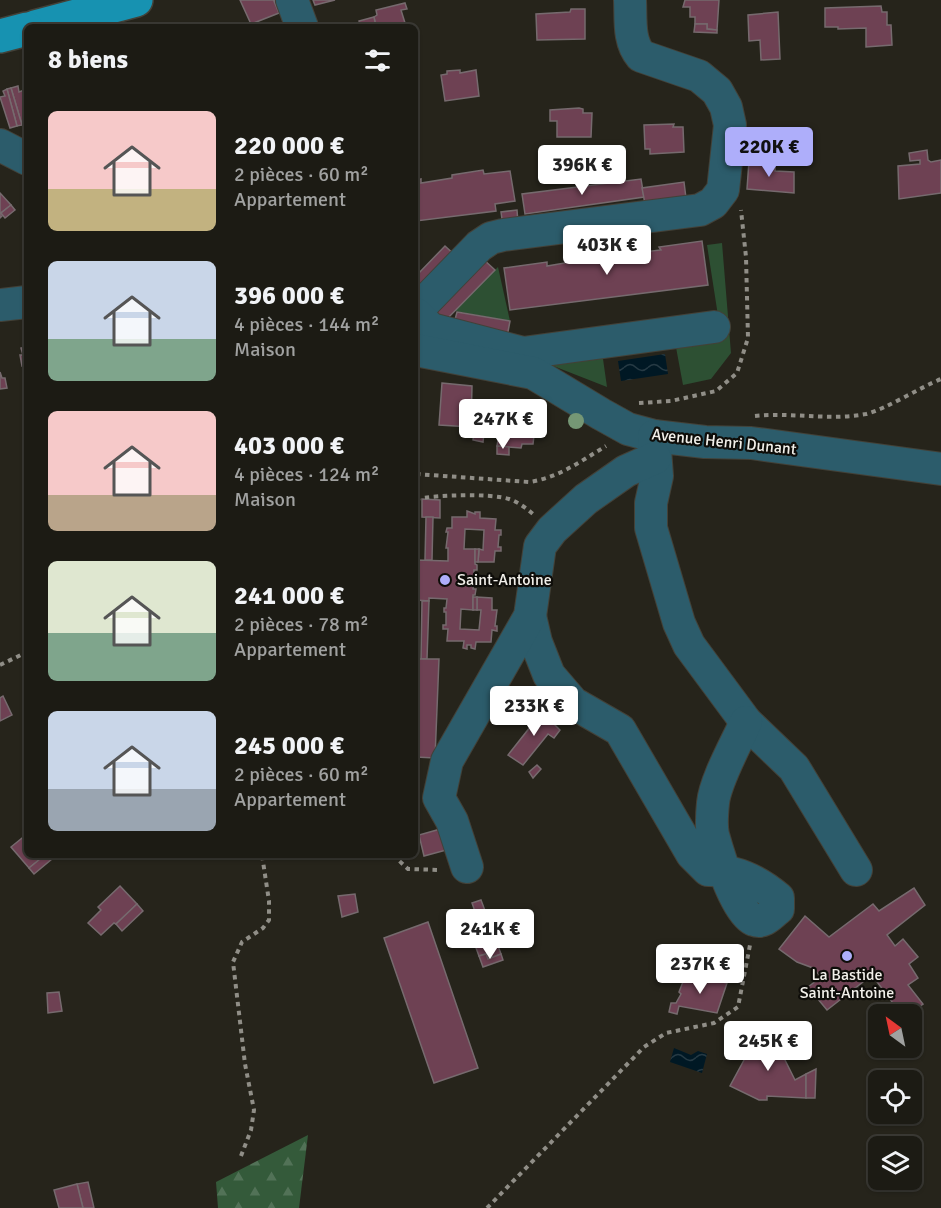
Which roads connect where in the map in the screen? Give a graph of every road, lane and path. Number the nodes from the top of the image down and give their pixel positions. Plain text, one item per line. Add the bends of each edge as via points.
1 (136, 0) edge
2 (292, 0) edge
3 (630, 0) edge
4 (46, 24) edge
5 (301, 24) edge
6 (24, 30) edge
7 (0, 36) edge
8 (0, 145) edge
9 (24, 157) edge
10 (24, 302) edge
11 (0, 305) edge
12 (418, 310) edge
13 (418, 314) edge
14 (714, 327) dead end
15 (418, 350) edge
16 (655, 447) junction
17 (941, 469) edge
18 (418, 499) edge
19 (552, 530) junction
20 (530, 615) junction
21 (24, 653) edge
22 (0, 665) edge
23 (746, 722) junction
24 (263, 858) edge
25 (396, 858) edge
26 (467, 867) joint
27 (725, 870) junction
28 (856, 870) dead end
29 (754, 920) joint
30 (241, 1156) dead end
31 (487, 1208) edge

1 - 4 main road
2 - 5 street
3 - 12 street via 632,41 641,56 699,76 717,91 726,107 730,125 723,190 713,203 700,210 491,238
6 - 7 main road
8 - 9 street
10 - 11 street
13 - 14 street via 430,329 523,353
15 - 16 street, Avenue Henri Dunant via 533,373
16 - 17 street, Avenue Henri Dunant via 705,441 751,443
16 - 19 street
16 - 23 street via 657,476 651,528 679,623 688,645
18 - 19 path via 510,499 526,507
19 - 20 street via 540,546
20 - 26 street via 447,761 439,798 452,821
20 - 27 street via 549,675 573,703 620,730 692,854 708,870
21 - 22 path
23 - 27 street via 713,801 713,832
23 - 28 street via 794,768
24 - 30 path via 269,920 242,942 233,962 254,1110
25 - 26 path via 408,869
27 - 29 street via 744,912
29 - 31 path via 738,1007 714,1023 666,1033 644,1047

